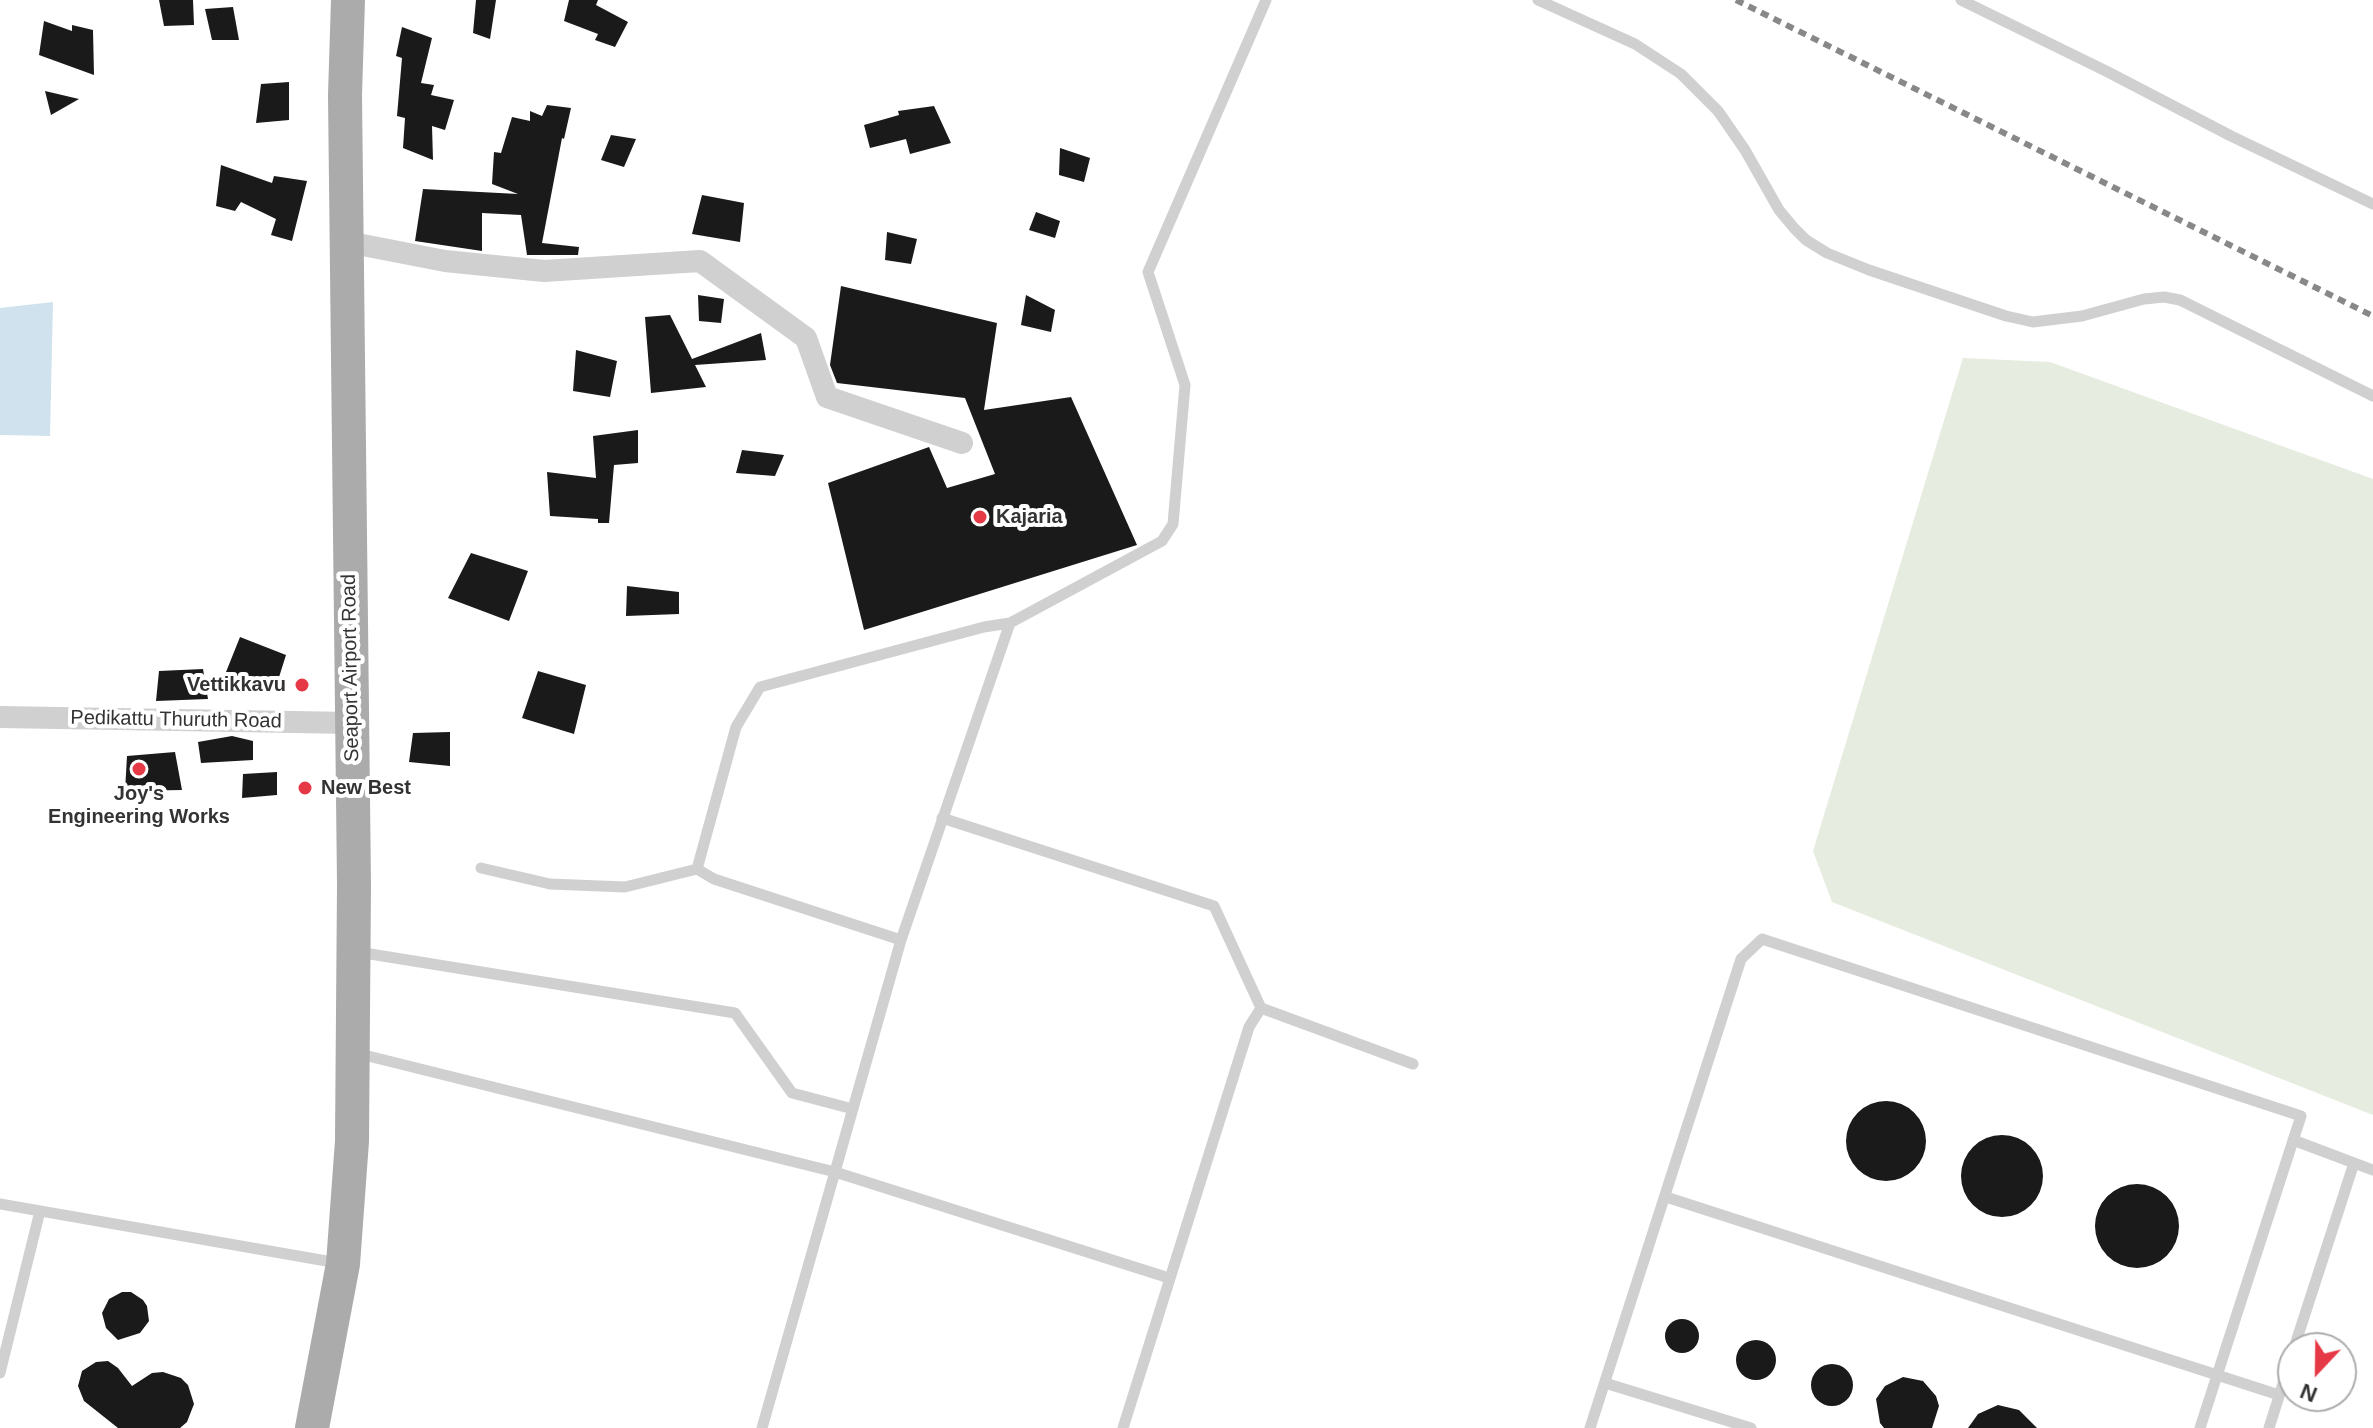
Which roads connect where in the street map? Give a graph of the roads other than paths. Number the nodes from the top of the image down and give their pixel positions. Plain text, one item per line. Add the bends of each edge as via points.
1 (348, 0) edge
2 (1266, 0) edge
3 (1538, 0) edge
4 (1961, 0) edge
5 (2373, 204) edge
6 (347, 242) junction
7 (2373, 396) edge
8 (962, 443) dead end
9 (1010, 623) junction
10 (0, 717) edge
11 (352, 723) junction
12 (942, 818) junction
13 (481, 868) dead end
14 (697, 869) junction
15 (901, 940) junction
16 (353, 951) junction
17 (1261, 1008) junction
18 (351, 1052) junction
19 (1413, 1064) dead end
20 (853, 1109) junction
21 (2293, 1140) junction
22 (2354, 1163) junction
23 (2373, 1170) edge
24 (835, 1172) junction
25 (1666, 1197) junction
26 (0, 1204) edge
27 (40, 1211) junction
28 (343, 1264) junction
29 (1169, 1278) junction
30 (2300, 1332) edge
31 (0, 1373) edge
32 (2216, 1373) junction
33 (1605, 1383) junction
34 (2277, 1394) edge
35 (2277, 1402) edge
36 (312, 1428) edge
37 (762, 1428) edge
38 (1123, 1428) edge
39 (1590, 1428) edge
40 (1751, 1428) edge
41 (2200, 1428) edge
42 (2269, 1428) edge

1 - 6 main road, Seaport Airport Road
2 - 9 lane via 1148,272 1185,385 1173,524 1162,541
3 - 7 lane via 1635,44 1681,74 1726,123 1779,210 1806,240 1827,253 2033,322 2082,316 2144,299 2180,300
4 - 5 lane
6 - 8 street via 445,261 544,271 700,261 806,338 827,397
6 - 11 main road, Seaport Airport Road
9 - 12 lane
9 - 14 lane via 760,687 736,727
10 - 11 street, Pedikattu Thuruth Road
11 - 16 main road, Seaport Airport Road
12 - 15 lane
12 - 17 lane via 1214,906
13 - 14 lane via 550,884 625,887
14 - 15 lane
15 - 20 lane
16 - 18 main road, Seaport Airport Road
16 - 20 lane via 735,1013 792,1093
17 - 19 lane
17 - 29 lane via 1249,1027
18 - 24 lane
18 - 28 main road, Seaport Airport Road via 352,1141
20 - 24 lane
21 - 22 lane
21 - 25 lane via 2301,1116 1762,939 1741,959
21 - 32 lane
22 - 23 lane
22 - 30 lane
24 - 29 lane
24 - 37 lane
25 - 32 lane
25 - 33 lane
26 - 27 lane
27 - 28 lane
27 - 31 lane
28 - 36 main road, Seaport Airport Road
29 - 38 lane
32 - 34 lane
32 - 41 lane
33 - 39 lane
33 - 40 lane
35 - 42 lane

